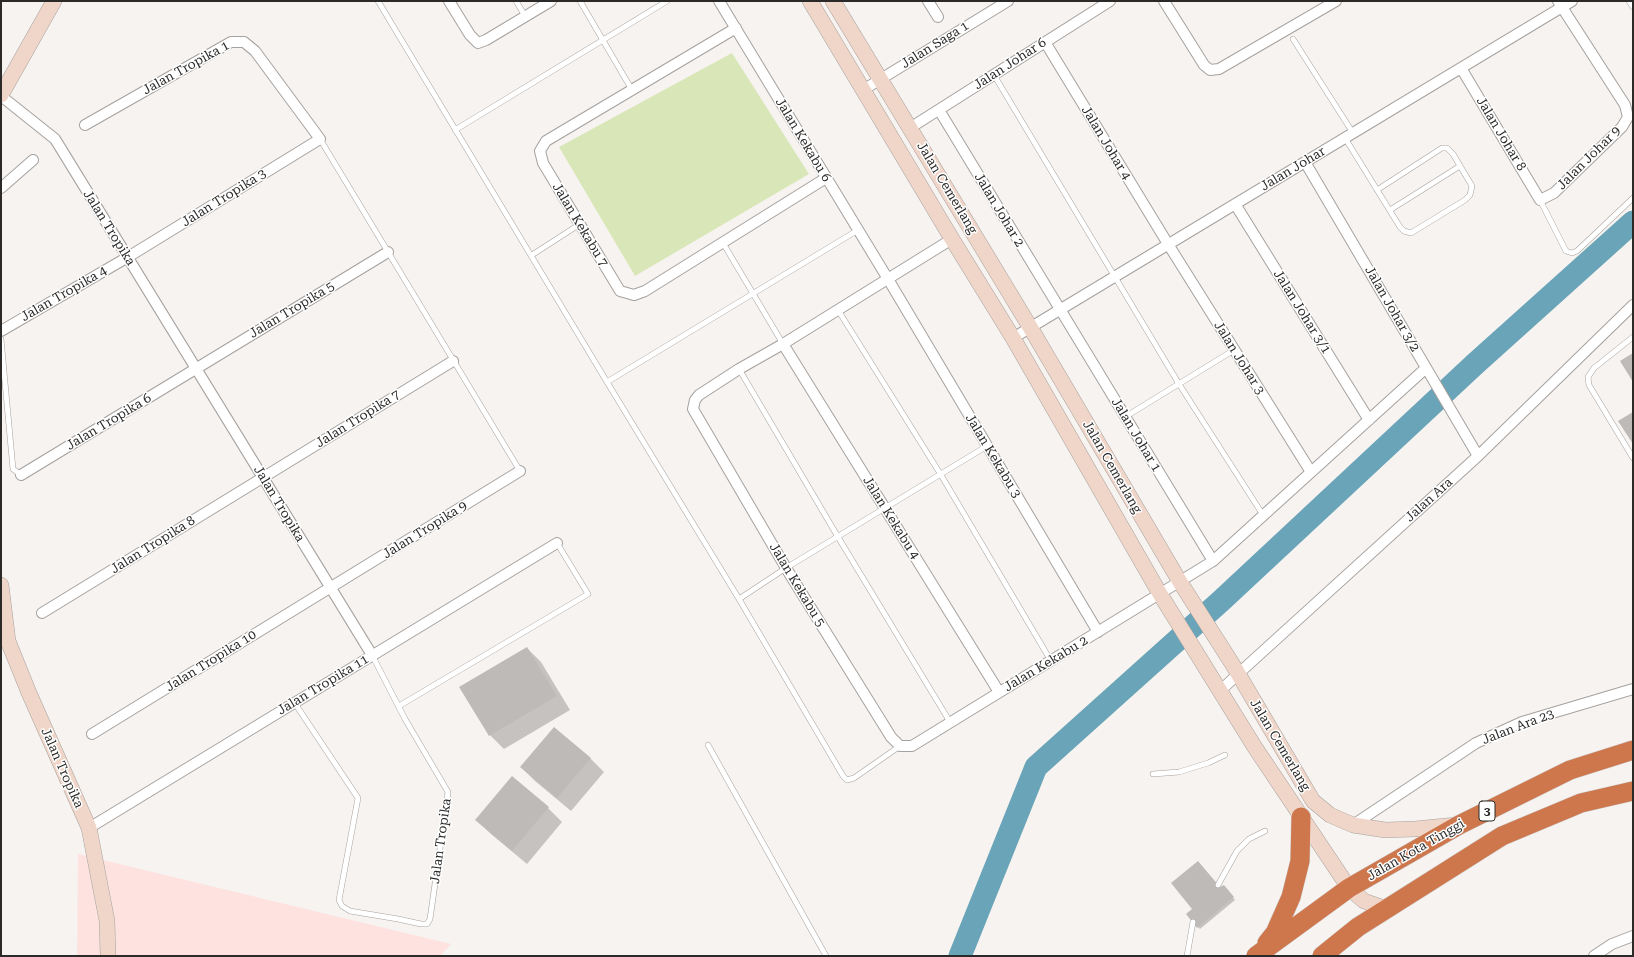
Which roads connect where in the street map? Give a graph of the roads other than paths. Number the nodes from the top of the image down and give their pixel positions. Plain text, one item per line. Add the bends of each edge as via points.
1 (54, 1) edge
2 (378, 1) edge
3 (449, 1) edge
4 (516, 1) edge
5 (551, 1) edge
6 (580, 1) edge
7 (667, 1) edge
8 (719, 1) edge
9 (810, 1) edge
10 (833, 1) edge
11 (928, 1) edge
12 (1008, 1) edge
13 (1110, 1) edge
14 (1164, 1) edge
15 (1336, 1) edge
16 (1572, 1) edge
17 (1629, 1) edge
18 (1560, 4) edge
19 (1633, 7) edge
20 (526, 16) junction
21 (938, 17) dead end
22 (736, 28) junction
23 (1293, 39) dead end
24 (602, 40) junction
25 (1045, 42) junction
26 (1461, 68) junction
27 (994, 75) junction
28 (880, 80) junction
29 (632, 90) junction
30 (863, 90) junction
31 (1, 96) edge
32 (939, 110) junction
33 (85, 125) dead end
34 (910, 128) junction
35 (455, 130) junction
36 (1349, 136) junction
37 (320, 139) junction
38 (33, 160) dead end
39 (1305, 162) junction
40 (1460, 166) junction
41 (826, 178) junction
42 (1, 188) edge
43 (1377, 190) junction
44 (1633, 198) edge
45 (1540, 200) junction
46 (1235, 204) junction
47 (1390, 210) junction
48 (580, 224) junction
49 (858, 230) junction
50 (952, 239) junction
51 (723, 243) junction
52 (1168, 244) junction
53 (388, 252) junction
54 (532, 255) junction
55 (128, 258) junction
56 (1115, 276) junction
57 (888, 279) junction
58 (753, 293) junction
59 (1633, 305) edge
60 (838, 310) junction
61 (1060, 310) junction
62 (1030, 327) junction
63 (1, 331) edge
64 (1633, 337) edge
65 (1013, 338) junction
66 (1, 339) edge
67 (783, 344) junction
68 (1234, 350) junction
69 (454, 361) junction
70 (1426, 368) junction
71 (196, 369) junction
72 (739, 369) junction
73 (607, 382) junction
74 (1179, 384) junction
75 (1126, 417) junction
76 (1369, 420) junction
77 (987, 446) junction
78 (1478, 456) junction
79 (1633, 458) edge
80 (520, 472) joint
81 (1311, 472) junction
82 (21, 475) joint
83 (941, 475) junction
84 (263, 478) junction
85 (885, 509) junction
86 (1263, 515) junction
87 (838, 537) junction
88 (558, 543) joint
89 (1213, 561) junction
90 (786, 568) junction
91 (1, 585) edge
92 (1183, 587) junction
93 (330, 588) junction
94 (738, 599) junction
95 (1164, 600) junction
96 (42, 613) dead end
97 (1098, 632) junction
98 (372, 655) junction
99 (1051, 661) junction
100 (1235, 669) junction
101 (1633, 689) edge
102 (999, 692) junction
103 (1220, 692) junction
104 (294, 702) junction
105 (399, 706) junction
106 (950, 722) junction
107 (92, 734) dead end
108 (708, 745) dead end
109 (900, 746) junction
110 (1633, 750) edge
111 (1225, 755) dead end
112 (1153, 774) dead end
113 (1633, 791) edge
114 (1301, 817) junction
115 (1353, 825) junction
116 (1459, 825) junction
117 (89, 828) junction
118 (1265, 831) dead end
119 (1218, 885) dead end
120 (1349, 888) junction
121 (1387, 909) junction
122 (1193, 922) dead end
123 (1633, 936) edge
124 (108, 956) edge
125 (826, 956) edge
126 (1187, 956) edge
127 (1256, 956) edge
128 (1322, 956) edge
129 (1594, 956) edge

1 - 31 main road
2 - 35 lane
3 - 20 street via 470,35 478,43
4 - 20 lane
5 - 20 street
6 - 24 lane
7 - 24 lane
8 - 22 street, Jalan Kekabu 6
9 - 30 main road, Jalan Cemerlang
10 - 28 main road, Jalan Cemerlang
11 - 21 street
12 - 28 street, Jalan Saga 1
13 - 25 street, Jalan Johar 6
14 - 15 street via 1204,65 1210,70 1219,69
16 - 18 street, Jalan Johar
17 - 19 lane
18 - 26 street, Jalan Johar
18 - 45 street, Jalan Johar 9 via 1625,105 1628,117 1622,127 1554,193
22 - 29 street, Jalan Kekabu 7
22 - 41 street, Jalan Kekabu 6
23 - 36 lane
24 - 29 lane
24 - 35 lane
25 - 27 street, Jalan Johar 6
25 - 52 street, Jalan Johar 4
26 - 36 street, Jalan Johar
26 - 45 street, Jalan Johar 8
27 - 32 street, Jalan Johar 6
27 - 56 lane
28 - 30 street, Jalan Saga 1
28 - 34 main road, Jalan Cemerlang
29 - 48 street, Jalan Kekabu 7 via 546,142 540,151 543,163
30 - 50 main road, Jalan Cemerlang
31 - 55 street, Jalan Tropika via 55,139
32 - 34 street, Jalan Johar 6
32 - 61 street, Jalan Johar 2
33 - 37 street, Jalan Tropika 1 via 231,42 244,42 255,51
34 - 62 main road, Jalan Cemerlang
35 - 54 lane
36 - 39 street, Jalan Johar
36 - 43 lane
37 - 53 lane
37 - 55 street, Jalan Tropika 3
38 - 42 street
39 - 46 street, Jalan Johar
39 - 70 street, Jalan Johar 3/2
40 - 43 lane via 1453,154 1447,148 1442,148
40 - 47 lane
40 - 47 lane via 1472,186 1470,195 1465,200 1412,233 1404,232
41 - 49 street, Jalan Kekabu 6
41 - 51 street, Jalan Kekabu 7
43 - 47 lane
44 - 45 lane via 1572,253 1566,251
46 - 52 street, Jalan Johar
46 - 76 street, Jalan Johar 3/1
48 - 51 street, Jalan Kekabu 7 via 620,291 634,295 645,291
48 - 54 lane
49 - 57 street, Jalan Kekabu 6
49 - 58 lane
50 - 57 street
50 - 65 main road, Jalan Cemerlang
51 - 58 lane
52 - 56 street, Jalan Johar
52 - 68 street, Jalan Johar 3
53 - 69 lane
53 - 71 street, Jalan Tropika 5
54 - 73 lane
55 - 63 street, Jalan Tropika 4
55 - 71 street, Jalan Tropika
56 - 61 street, Jalan Johar
56 - 74 lane
57 - 60 street
57 - 77 street, Jalan Kekabu 3
58 - 67 lane
58 - 73 lane
59 - 78 street, Jalan Ara
60 - 67 street
60 - 83 lane
61 - 62 street, Jalan Johar
61 - 75 street, Jalan Johar 1
62 - 65 street, Jalan Johar
62 - 92 main road, Jalan Cemerlang
64 - 79 lane via 1594,368 1588,377 1589,385
65 - 95 main road, Jalan Cemerlang
66 - 82 lane via 13,469
67 - 72 street
67 - 85 street, Jalan Kekabu 4
68 - 74 lane
68 - 81 street, Jalan Johar 3
69 - 80 lane
69 - 84 street, Jalan Tropika 7
70 - 76 street
70 - 78 street, Jalan Johar 3/2
71 - 82 street, Jalan Tropika 6
71 - 84 street, Jalan Tropika
72 - 87 lane
72 - 90 street, Jalan Kekabu 5 via 699,395 693,410
73 - 94 lane
74 - 75 lane
74 - 86 lane
75 - 89 street, Jalan Johar 1
76 - 81 street
77 - 83 lane
77 - 97 street, Jalan Kekabu 3
78 - 100 street, Jalan Ara
80 - 93 street, Jalan Tropika 9
81 - 86 street
83 - 85 lane
83 - 99 lane
84 - 93 street, Jalan Tropika
84 - 96 street, Jalan Tropika 8
85 - 87 lane
85 - 102 street, Jalan Kekabu 4
86 - 89 street
87 - 90 lane
87 - 106 lane
88 - 98 street, Jalan Tropika 11
88 - 105 lane via 588,594
89 - 92 street
90 - 94 lane
90 - 109 street, Jalan Kekabu 5 via 891,738
91 - 117 main road, Jalan Tropika via 8,641
92 - 95 street, Jalan Kekabu 2
92 - 100 main road, Jalan Cemerlang
93 - 98 street, Jalan Tropika
93 - 107 street, Jalan Tropika 10
94 - 109 lane via 847,780 854,778
95 - 97 street, Jalan Kekabu 2
95 - 103 main road, Jalan Cemerlang
97 - 99 street, Jalan Kekabu 2
98 - 104 street, Jalan Tropika 11
98 - 105 lane, Jalan Tropika
99 - 102 street, Jalan Kekabu 2
100 - 103 street, Jalan Ara
100 - 115 main road, Jalan Cemerlang via 1313,801 1330,815
101 - 115 street, Jalan Ara 23 via 1522,722 1476,743
102 - 106 street, Jalan Kekabu 2
103 - 114 main road, Jalan Cemerlang
104 - 105 lane, Jalan Tropika via 358,798 339,900 342,906 350,911 427,924 430,919 448,792
104 - 117 street, Jalan Tropika 11
106 - 109 street, Jalan Kekabu 2 via 912,746
108 - 125 lane
110 - 116 highway, Jalan Kota Tinggi / 3 via 1570,770
111 - 112 lane via 1178,772
113 - 121 highway, 3 via 1582,803 1502,836
114 - 120 main road, Jalan Cemerlang
114 - 127 highway via 1300,861 1291,897 1275,933
115 - 116 main road, Jalan Cemerlang via 1385,830
116 - 120 highway, Jalan Kota Tinggi / 3
117 - 124 main road, Jalan Tropika via 107,921
118 - 119 lane via 1249,839 1237,851
120 - 121 main road, Jalan Cemerlang via 1364,900
120 - 127 highway, Jalan Kota Tinggi / 3
121 - 128 highway, 3 via 1358,927
122 - 126 lane
123 - 129 street via 1612,944

